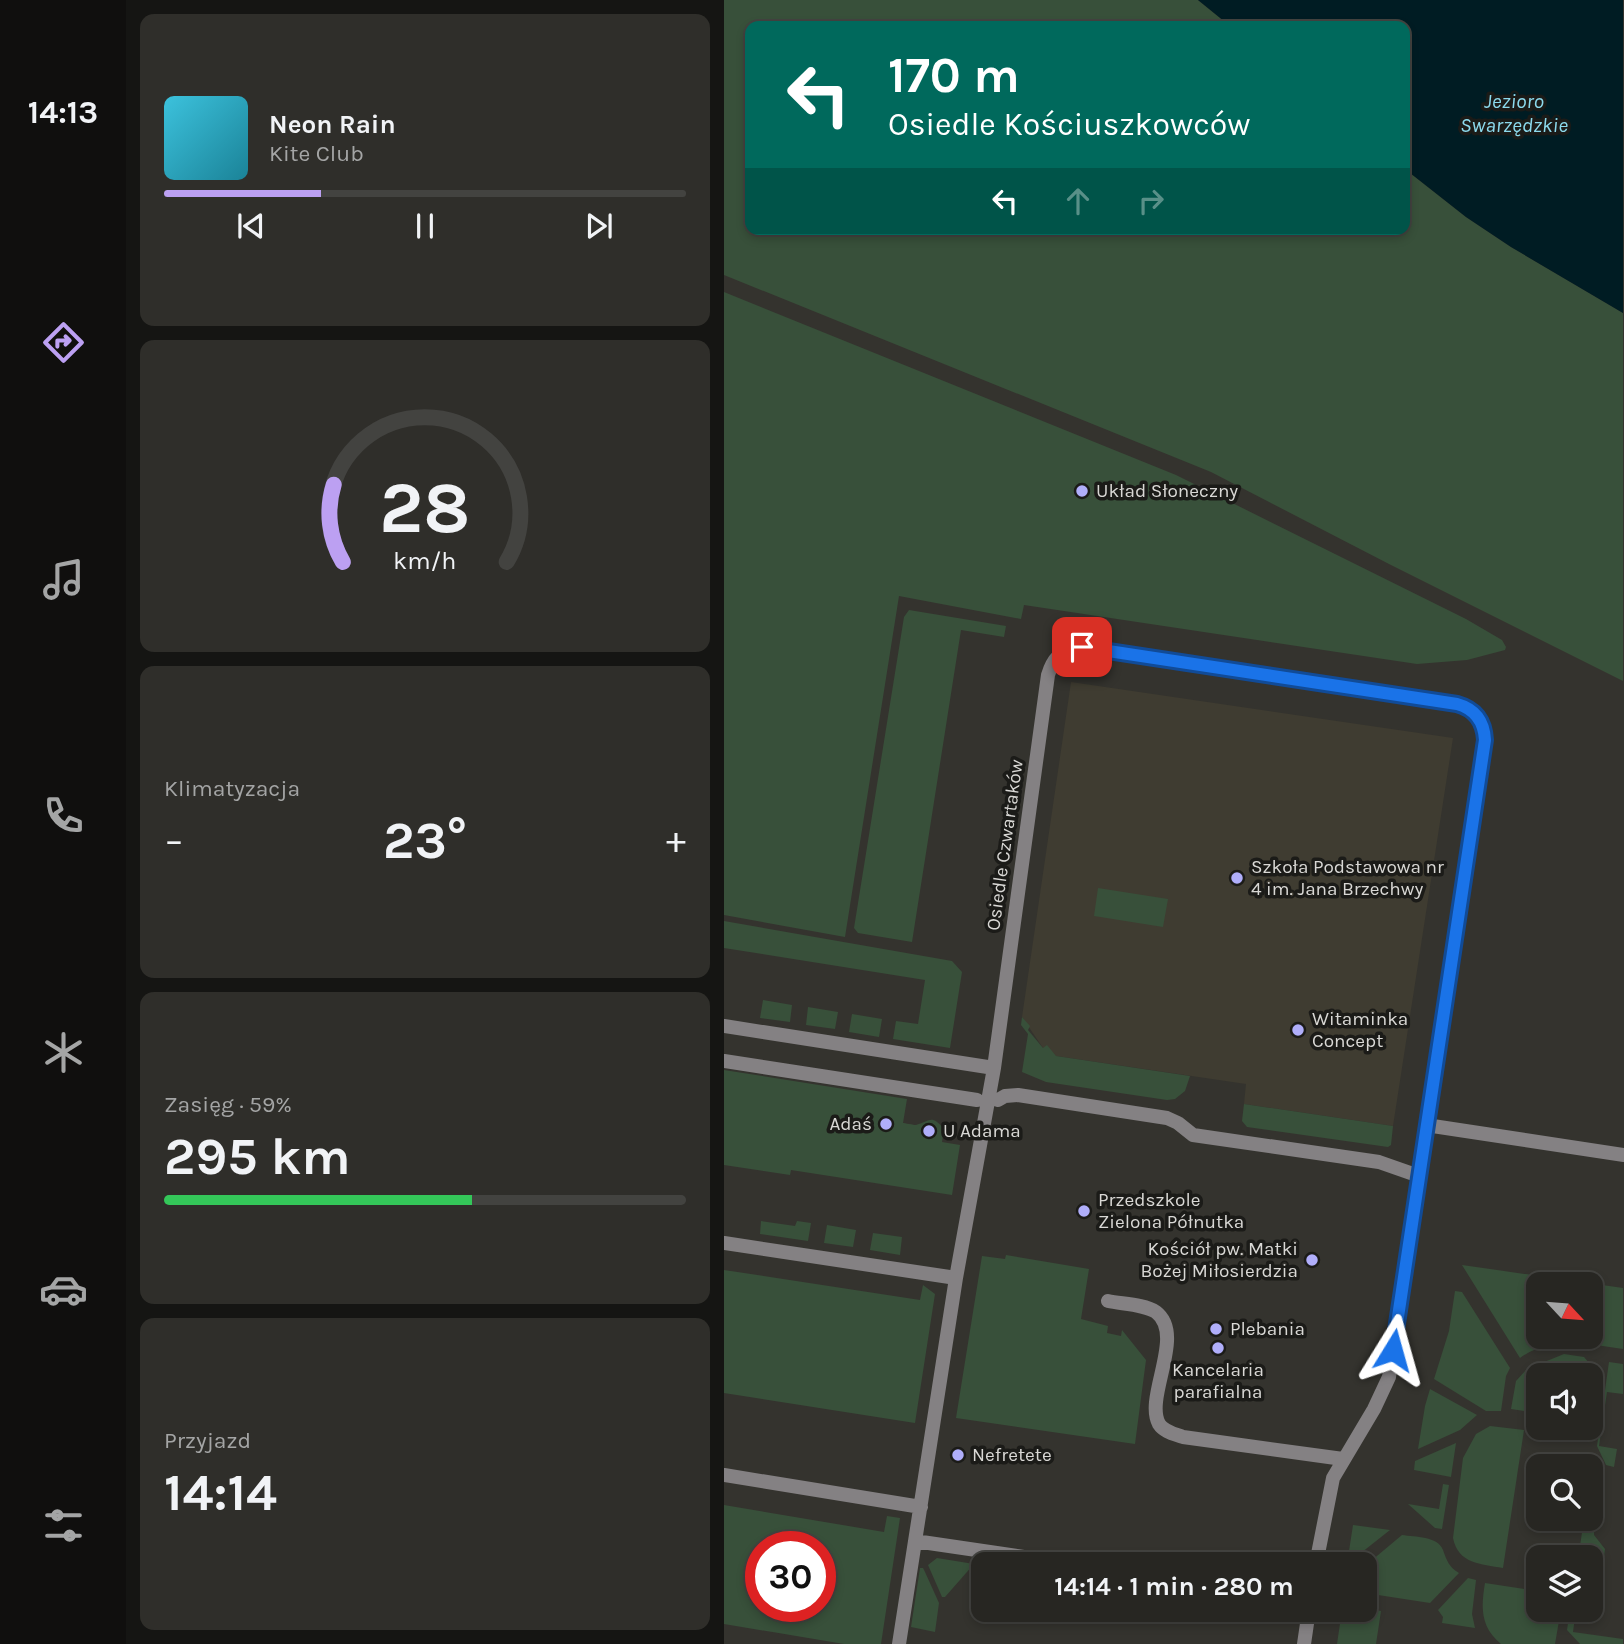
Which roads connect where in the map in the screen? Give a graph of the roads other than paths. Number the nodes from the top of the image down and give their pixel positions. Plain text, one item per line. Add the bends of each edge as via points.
1 (724, 1026) edge
2 (724, 1061) edge
3 (994, 1068) junction
4 (977, 1100) dead end
5 (998, 1100) dead end
6 (1426, 1125) junction
7 (1624, 1155) edge
8 (1419, 1176) junction
9 (724, 1243) edge
10 (956, 1279) junction
11 (1108, 1301) dead end
12 (1343, 1459) junction
13 (724, 1475) edge
14 (921, 1507) junction
15 (915, 1541) junction
16 (990, 1552) edge
17 (1318, 1552) edge
18 (1307, 1622) edge
19 (899, 1644) edge
20 (1304, 1644) edge

1 - 3 street
2 - 4 street
3 - 6 street, Osiedle Czwartaków via 1048,675 1060,653 1082,647 1457,704 1477,714 1485,740
3 - 10 street, Osiedle Czwartaków
5 - 8 street via 1018,1095 1167,1118 1193,1135 1379,1162
6 - 7 street
6 - 8 street
8 - 12 street via 1389,1377
9 - 10 street
10 - 14 street, Osiedle Czwartaków
11 - 12 street via 1152,1310 1164,1322 1167,1342 1157,1409 1167,1431
12 - 17 street via 1331,1486
13 - 14 street
14 - 15 street, Osiedle Czwartaków
15 - 16 street
15 - 19 street, Osiedle Czwartaków
18 - 20 street

